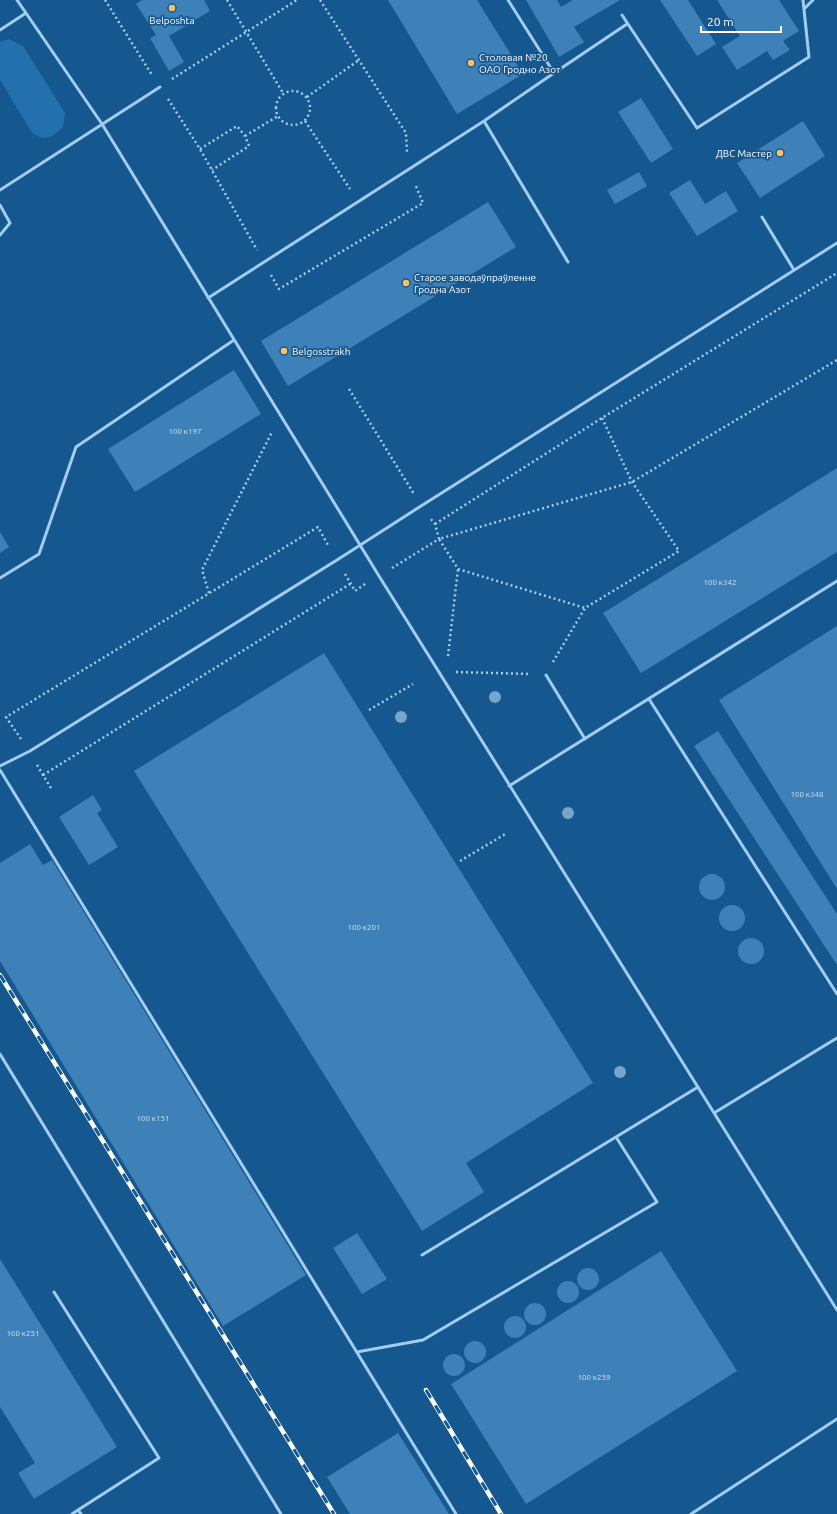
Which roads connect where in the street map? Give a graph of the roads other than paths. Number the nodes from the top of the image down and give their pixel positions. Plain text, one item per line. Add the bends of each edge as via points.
1 (17, 0) edge
2 (508, 0) edge
3 (803, 0) edge
4 (813, 0) edge
5 (804, 9) junction
6 (26, 13) junction
7 (622, 15) dead end
8 (628, 24) junction
9 (0, 30) edge
10 (554, 73) junction
11 (160, 87) road end
12 (484, 121) junction
13 (102, 124) junction
14 (0, 190) edge
15 (0, 205) edge
16 (762, 217) dead end
17 (0, 235) edge
18 (837, 243) edge
19 (568, 262) dead end
20 (794, 270) junction
21 (208, 298) junction
22 (234, 340) junction
23 (361, 545) junction
24 (0, 578) edge
25 (837, 581) edge
26 (546, 675) road end
27 (649, 699) junction
28 (585, 739) junction
29 (0, 766) edge
30 (0, 770) edge
31 (509, 786) junction
32 (837, 994) edge
33 (837, 1038) edge
34 (0, 1054) edge
35 (698, 1087) junction
36 (714, 1113) junction
37 (616, 1137) junction
38 (422, 1255) dead end
39 (54, 1292) dead end
40 (837, 1310) edge
41 (357, 1352) junction
42 (837, 1419) edge
43 (78, 1510) junction
44 (72, 1514) edge
45 (81, 1514) edge
46 (281, 1514) edge
47 (456, 1514) edge
48 (691, 1514) edge

1 - 6 lane
2 - 10 lane
3 - 5 lane
4 - 5 lane
5 - 8 lane via 808,57 697,128
6 - 9 lane
6 - 13 lane
7 - 8 lane
8 - 10 lane
10 - 12 lane
11 - 13 lane
12 - 19 lane
12 - 21 lane
13 - 14 lane
13 - 21 lane
15 - 17 lane via 10,223
16 - 20 lane
18 - 20 lane
20 - 23 lane
21 - 22 lane
22 - 23 lane
22 - 24 lane via 76,447 39,554
23 - 29 lane via 30,751
23 - 31 lane
25 - 27 lane
26 - 28 lane
27 - 28 lane
27 - 32 lane
28 - 31 lane
30 - 41 lane
31 - 35 lane
33 - 36 lane
34 - 46 lane
35 - 36 lane
35 - 37 lane
36 - 40 lane
37 - 38 lane
37 - 41 lane via 657,1202 423,1340
39 - 43 lane via 159,1458
41 - 47 lane
42 - 48 lane
43 - 44 lane
43 - 45 lane

